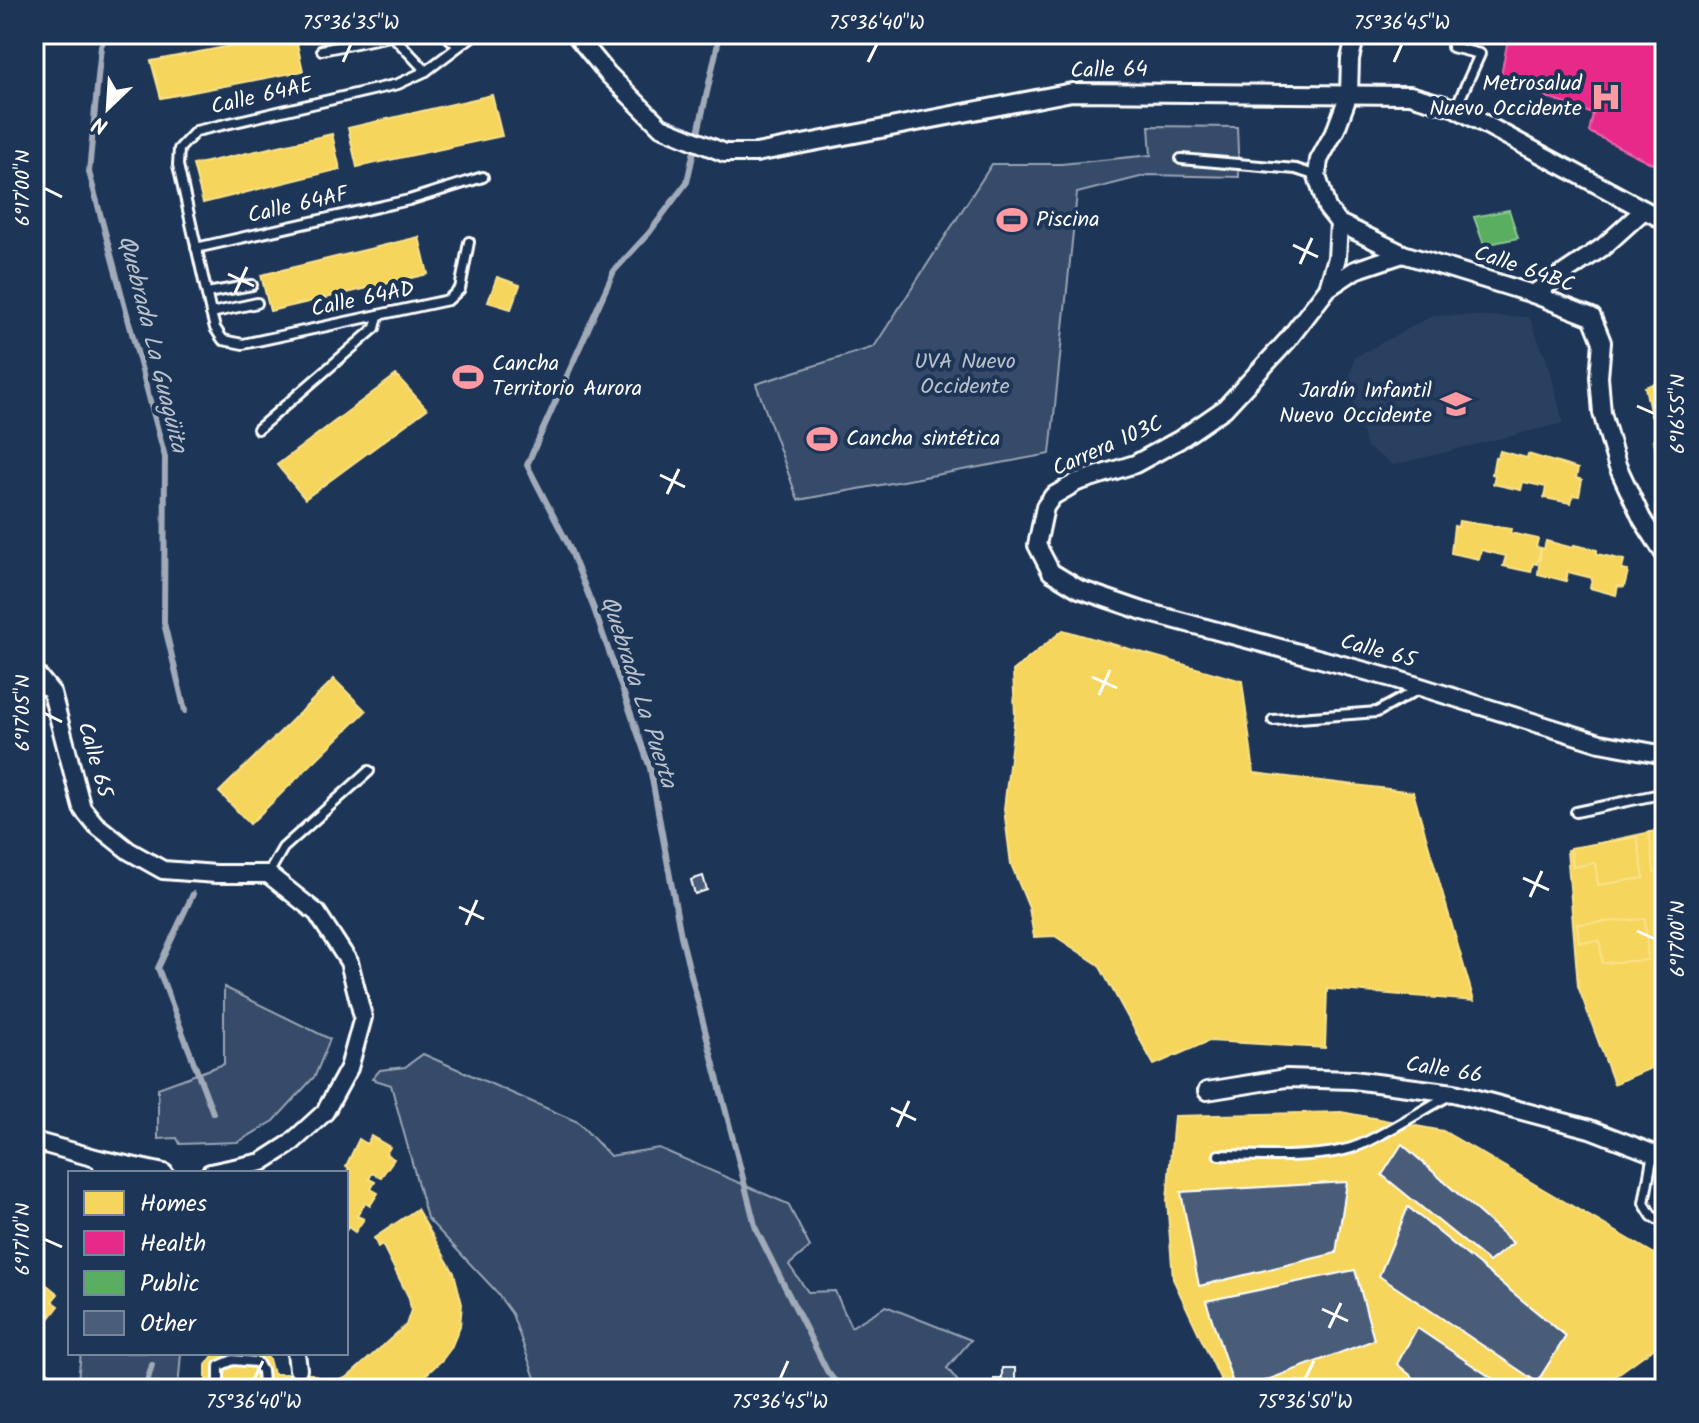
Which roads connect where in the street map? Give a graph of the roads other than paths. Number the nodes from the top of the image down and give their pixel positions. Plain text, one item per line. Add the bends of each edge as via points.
1 (445, 34) edge
2 (475, 34) edge
3 (575, 34) edge
4 (1356, 34) edge
5 (458, 46) junction
6 (1452, 47) dead end
7 (322, 50) dead end
8 (426, 71) junction
9 (1349, 94) junction
10 (1455, 108) junction
11 (1181, 159) dead end
12 (1317, 176) junction
13 (483, 177) dead end
14 (1644, 210) junction
15 (1665, 221) edge
16 (1339, 223) junction
17 (469, 242) dead end
18 (196, 248) junction
19 (1403, 254) junction
20 (252, 285) dead end
21 (1328, 288) junction
22 (207, 293) junction
23 (1533, 294) junction
24 (257, 303) dead end
25 (211, 313) junction
26 (378, 316) junction
27 (258, 429) dead end
28 (1665, 555) edge
29 (1079, 589) joint
30 (34, 671) edge
31 (1423, 687) junction
32 (1273, 720) dead end
33 (1665, 755) edge
34 (369, 771) dead end
35 (1665, 793) edge
36 (1576, 812) dead end
37 (268, 874) junction
38 (1207, 1091) dead end
39 (1454, 1093) junction
40 (34, 1141) edge
41 (1219, 1155) dead end
42 (1659, 1156) edge
43 (102, 1166) edge
44 (146, 1171) edge
45 (219, 1171) edge
46 (1665, 1224) edge
47 (263, 1383) dead end
48 (219, 1389) edge

1 - 5 lane
2 - 5 lane, Calle 64AE
3 - 9 street, Calle 64 via 661,127 725,153 756,153 1072,92
4 - 9 street
5 - 8 lane, Calle 64AE
6 - 10 lane via 1480,54
7 - 8 lane via 390,36
8 - 18 lane, Calle 64AE via 398,84 196,131 179,149 178,165
9 - 10 street, Calle 64 via 1410,95
9 - 12 street
10 - 14 street, Calle 64
11 - 12 lane via 1296,169
12 - 16 street via 1327,208
13 - 18 lane, Calle 64AF via 409,200
14 - 15 street, Calle 64
14 - 23 street via 1603,247
16 - 19 street, Calle 64BC
16 - 21 street
17 - 26 lane, Calle 64AD via 460,289 448,300
18 - 22 lane
19 - 21 street via 1355,270
19 - 23 street, Calle 64BC
20 - 22 lane
21 - 29 street, Carrera 103C via 1224,409 1135,464 1077,482 1053,496 1045,507 1037,545 1051,572
22 - 25 lane
23 - 28 street, Calle 64BC via 1592,317 1602,342 1602,413 1617,465
24 - 25 lane
25 - 26 lane, Calle 64AD via 223,340 243,344
26 - 27 lane via 375,328
29 - 31 street, Calle 65
30 - 37 street, Calle 65 via 52,693 82,808 95,824 163,870
31 - 32 lane via 1377,712
31 - 33 street, Calle 65 via 1600,743
34 - 37 lane via 283,848
35 - 36 lane
37 - 45 street via 317,913 349,962 363,1017 349,1068 325,1112 262,1162
38 - 39 street, Calle 66 via 1286,1078
39 - 41 lane via 1360,1145 1330,1152
39 - 42 street, Calle 66 via 1590,1129
40 - 43 street
42 - 46 lane via 1644,1203
43 - 44 street
47 - 48 lane via 257,1362 233,1360 219,1366

